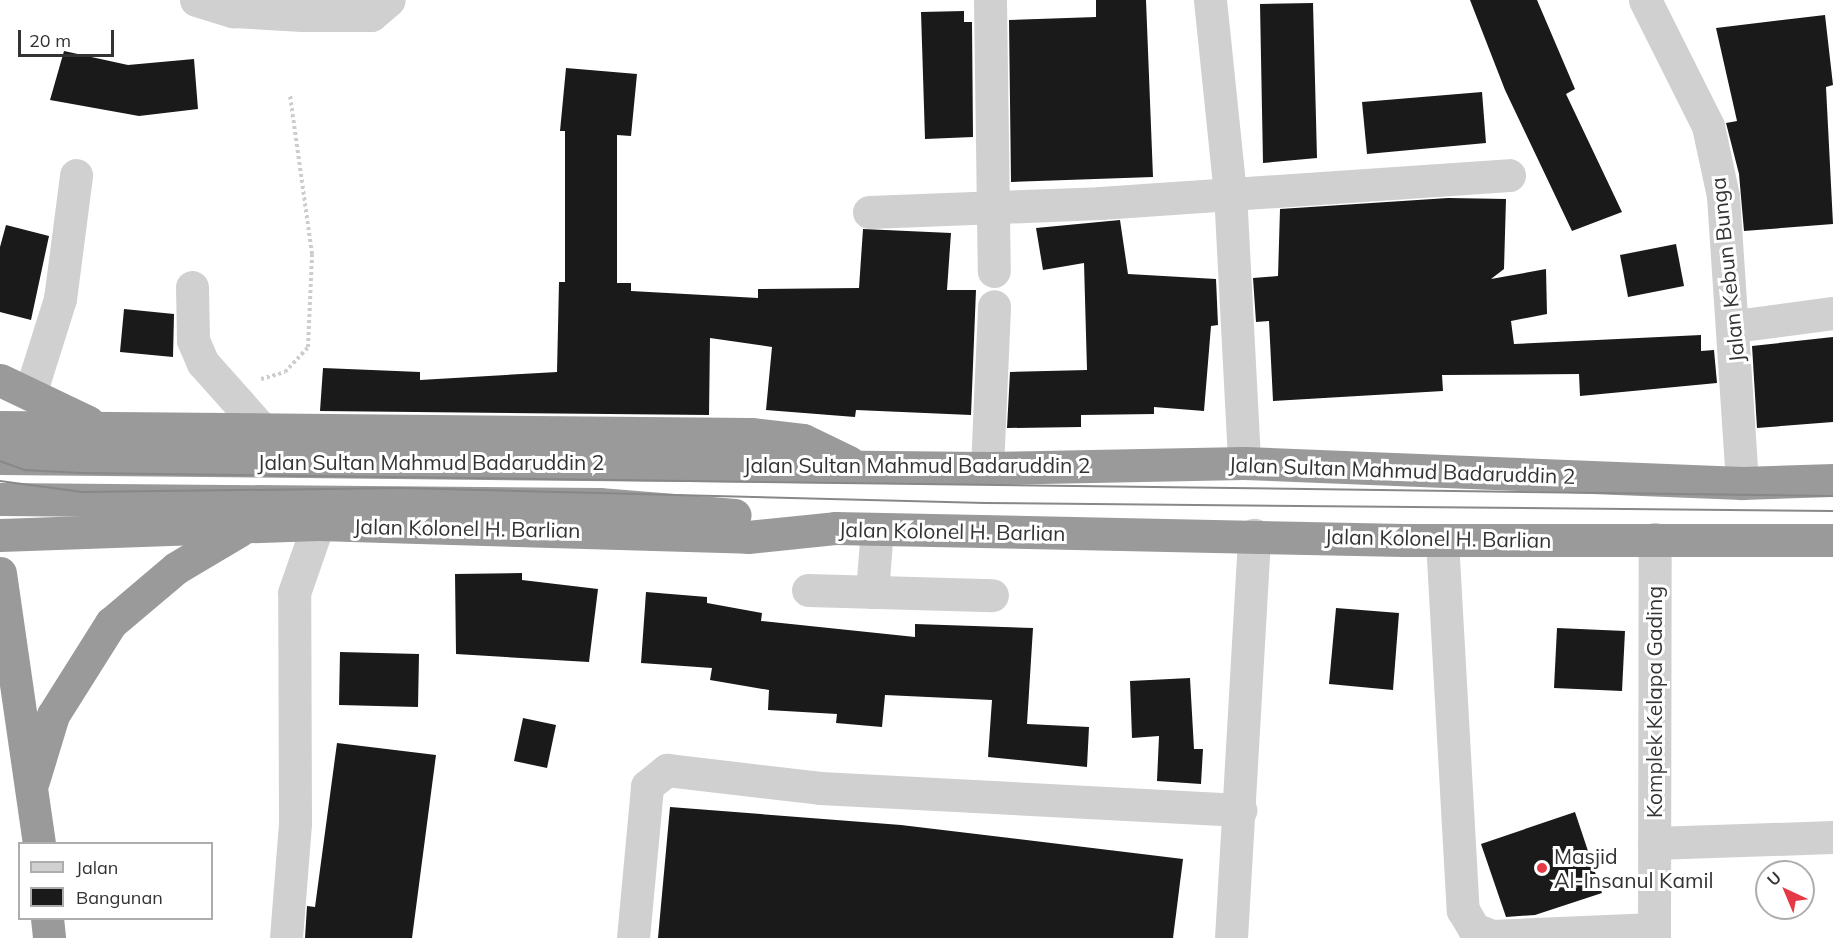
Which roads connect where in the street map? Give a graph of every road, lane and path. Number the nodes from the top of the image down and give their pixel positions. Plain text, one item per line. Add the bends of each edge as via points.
1 (196, 0) edge
2 (389, 0) edge
3 (990, 0) edge
4 (1210, 0) edge
5 (1645, 0) edge
6 (290, 96) dead end
7 (76, 175) dead end
8 (1509, 175) dead end
9 (1230, 192) junction
10 (993, 206) junction
11 (869, 212) dead end
12 (994, 272) dead end
13 (192, 287) dead end
14 (994, 306) dead end
15 (1833, 313) edge
16 (1735, 326) junction
17 (0, 380) edge
18 (225, 389) junction
19 (30, 394) junction
20 (95, 425) junction
21 (0, 427) edge
22 (261, 428) junction
23 (0, 458) edge
24 (1244, 463) junction
25 (840, 465) junction
26 (987, 468) junction
27 (1833, 480) edge
28 (1742, 483) junction
29 (0, 499) edge
30 (250, 525) junction
31 (318, 525) junction
32 (824, 525) junction
33 (877, 529) junction
34 (94, 532) junction
35 (0, 535) edge
36 (1254, 535) junction
37 (1655, 538) junction
38 (1442, 540) junction
39 (1833, 540) edge
40 (0, 573) edge
41 (808, 590) dead end
42 (872, 592) junction
43 (992, 595) dead end
44 (33, 781) junction
45 (1240, 810) junction
46 (1833, 837) edge
47 (39, 842) edge
48 (1654, 843) junction
49 (47, 920) edge
50 (1654, 933) edge
51 (49, 938) edge
52 (286, 938) edge
53 (633, 938) edge
54 (1232, 938) edge

1 - 2 street via 233,11 371,15
3 - 10 street
4 - 9 street
5 - 16 street, Jalan Kebun Bunga via 1707,126 1723,196
6 - 18 path via 312,254 308,347 285,372
7 - 19 street via 60,299
8 - 9 street
9 - 10 street
9 - 24 street
10 - 11 street
10 - 12 street
13 - 18 street via 193,340
14 - 26 street
15 - 16 street
16 - 28 street, Jalan Kebun Bunga
17 - 19 highway
18 - 22 street
19 - 20 highway
20 - 21 highway
20 - 22 highway
20 - 34 highway via 70,450 67,471 69,491
22 - 25 highway via 751,434 803,440
23 - 25 highway, Jalan Sultan Mahmud Badaruddin 2
24 - 26 highway, Jalan Sultan Mahmud Badaruddin 2
24 - 28 highway, Jalan Sultan Mahmud Badaruddin 2
25 - 26 highway, Jalan Sultan Mahmud Badaruddin 2
27 - 28 highway, Jalan Sultan Mahmud Badaruddin 2
29 - 32 highway, Jalan Sultan Mahmud Badaruddin 2 via 599,504
30 - 31 highway, Jalan Kolonel H. Barlian
30 - 34 highway, Jalan Kolonel H. Barlian
30 - 44 highway via 176,568 111,623 53,715
31 - 32 highway, Jalan Kolonel H. Barlian via 748,537
31 - 52 street via 294,593 295,823
32 - 33 highway, Jalan Kolonel H. Barlian
33 - 36 highway, Jalan Kolonel H. Barlian
33 - 42 street
34 - 35 highway, Jalan Kolonel H. Barlian
36 - 38 highway, Jalan Kolonel H. Barlian
36 - 45 street
37 - 38 highway, Jalan Kolonel H. Barlian
37 - 39 highway, Jalan Kolonel H. Barlian
37 - 48 street, Komplek Kelapa Gading
38 - 50 street via 1463,910 1474,929 1492,936
40 - 44 highway
41 - 42 street
42 - 43 street
44 - 47 highway
45 - 53 street via 820,788 667,770 647,786
45 - 54 street
46 - 48 street
48 - 50 street, Komplek Kelapa Gading
49 - 51 highway

